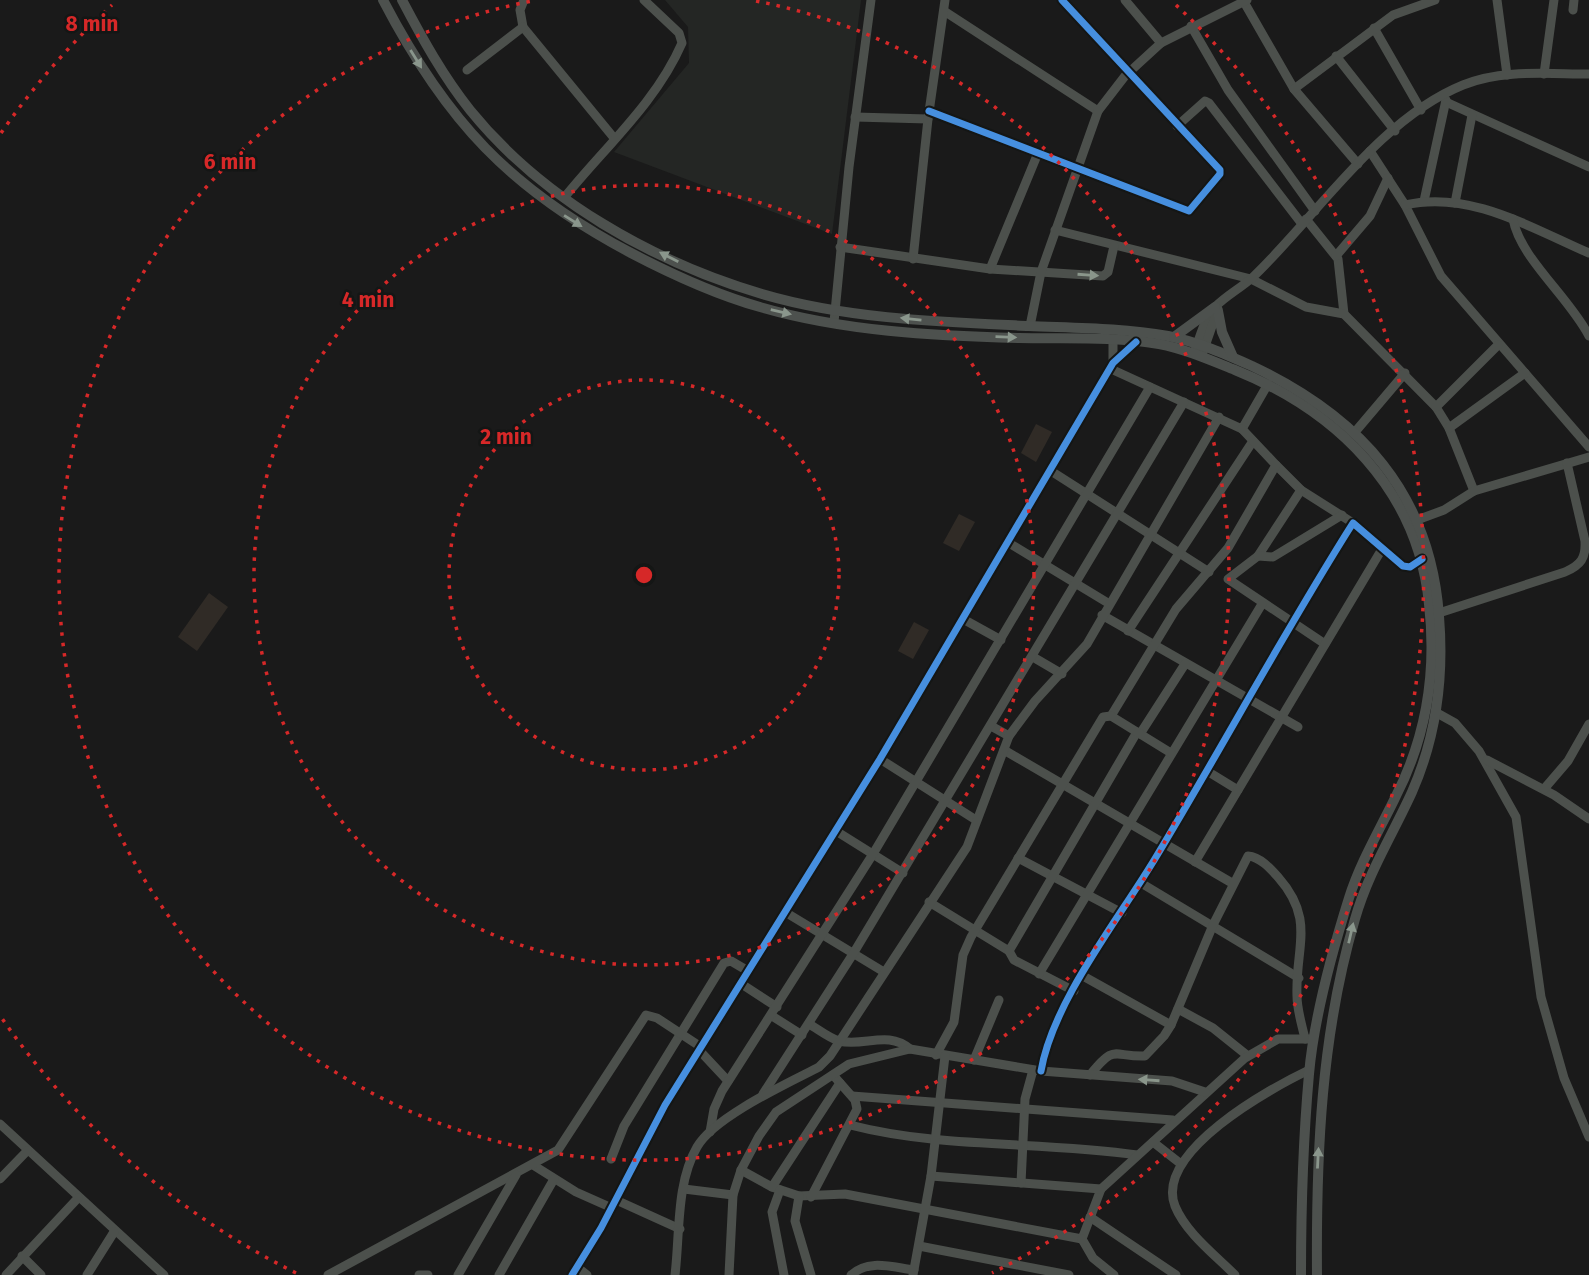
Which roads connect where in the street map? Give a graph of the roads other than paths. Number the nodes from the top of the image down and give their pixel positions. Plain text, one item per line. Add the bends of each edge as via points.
1 (383, 0) edge
2 (402, 0) edge
3 (524, 0) edge
4 (644, 0) edge
5 (871, 0) edge
6 (945, 0) edge
7 (1062, 0) edge
8 (1125, 0) edge
9 (1435, 0) edge
10 (1497, 0) edge
11 (1554, 0) edge
12 (1245, 1) edge
13 (944, 10) junction
14 (1191, 26) junction
15 (523, 27) junction
16 (1374, 28) junction
17 (1161, 43) junction
18 (1336, 56) junction
19 (467, 70) dead end
20 (1130, 72) junction
21 (1544, 74) junction
22 (1589, 74) edge
23 (1507, 75) junction
24 (1294, 89) junction
25 (1447, 97) junction
26 (1421, 110) junction
27 (1098, 111) junction
28 (929, 115) junction
29 (1472, 115) junction
30 (855, 117) junction
31 (1177, 126) junction
32 (1395, 131) junction
33 (614, 138) junction
34 (1370, 151) junction
35 (1038, 153) junction
36 (1358, 164) junction
37 (1589, 167) edge
38 (1076, 168) junction
39 (1388, 178) junction
40 (564, 198) junction
41 (1424, 201) junction
42 (1455, 203) junction
43 (1405, 205) junction
44 (1315, 211) junction
45 (1513, 219) junction
46 (1304, 222) junction
47 (1055, 230) junction
48 (1114, 246) junction
49 (840, 247) junction
50 (1589, 253) edge
51 (1336, 256) junction
52 (913, 260) junction
53 (990, 269) junction
54 (1041, 272) junction
55 (707, 275) junction
56 (1251, 279) junction
57 (701, 288) junction
58 (1217, 307) junction
59 (835, 308) junction
60 (1344, 314) junction
61 (834, 322) junction
62 (1030, 326) junction
63 (1589, 336) edge
64 (1174, 337) junction
65 (1113, 339) junction
66 (1136, 342) junction
67 (1498, 345) junction
68 (1199, 350) junction
69 (1233, 357) junction
70 (1112, 366) junction
71 (1405, 373) junction
72 (1525, 373) junction
73 (1268, 384) junction
74 (1150, 387) junction
75 (1184, 402) junction
76 (1436, 407) junction
77 (1219, 417) junction
78 (1449, 428) junction
79 (1242, 429) junction
80 (1355, 432) junction
81 (1253, 441) junction
82 (1589, 447) edge
83 (1589, 457) edge
84 (1567, 463) junction
85 (1276, 465) junction
86 (1051, 471) junction
87 (1301, 490) junction
88 (1474, 491) junction
89 (1087, 494) junction
90 (1117, 513) junction
91 (1342, 515) junction
92 (1417, 520) junction
93 (1353, 523) junction
94 (1149, 533) junction
95 (1009, 543) junction
96 (1382, 549) junction
97 (1180, 553) junction
98 (1258, 556) junction
99 (1422, 559) junction
100 (1045, 566) junction
101 (1209, 572) junction
102 (1076, 585) junction
103 (1108, 603) junction
104 (1262, 604) junction
105 (1439, 613) junction
106 (1102, 615) junction
107 (964, 620) junction
108 (1293, 623) junction
109 (1128, 631) junction
110 (1001, 640) junction
111 (1325, 644) junction
112 (1153, 645) junction
113 (1033, 657) junction
114 (1185, 664) junction
115 (1062, 674) junction
116 (1217, 680) junction
117 (1249, 698) junction
118 (1437, 713) junction
119 (1111, 716) junction
120 (1281, 716) junction
121 (1589, 724) edge
122 (991, 726) junction
123 (1298, 727) dead end
124 (1138, 733) junction
125 (1009, 736) junction
126 (1589, 739) edge
127 (1579, 743) junction
128 (1004, 750) junction
129 (1171, 753) junction
130 (880, 759) junction
131 (1485, 759) junction
132 (1207, 771) junction
133 (917, 781) junction
134 (1061, 784) junction
135 (1544, 789) junction
136 (1238, 790) junction
137 (1396, 798) junction
138 (946, 800) junction
139 (1406, 804) junction
140 (1094, 805) junction
141 (1589, 819) edge
142 (976, 820) junction
143 (1128, 825) junction
144 (836, 831) junction
145 (1164, 845) junction
146 (873, 853) junction
147 (1018, 858) junction
148 (1195, 862) junction
149 (903, 873) junction
150 (1053, 878) junction
151 (1141, 883) junction
152 (1232, 883) junction
153 (1086, 895) junction
154 (929, 902) junction
155 (785, 912) junction
156 (1122, 913) junction
157 (1213, 925) junction
158 (975, 930) junction
159 (821, 935) junction
160 (1009, 951) junction
161 (853, 954) junction
162 (748, 971) junction
163 (884, 972) junction
164 (1039, 974) junction
165 (1083, 976) junction
166 (1299, 978) junction
167 (740, 984) junction
168 (1074, 991) junction
169 (999, 1000) dead end
170 (1178, 1009) junction
171 (775, 1012) junction
172 (809, 1024) junction
173 (1171, 1025) junction
174 (682, 1034) junction
175 (802, 1035) junction
176 (1310, 1039) junction
177 (840, 1041) junction
178 (700, 1049) junction
179 (910, 1049) junction
180 (941, 1056) junction
181 (1248, 1056) junction
182 (974, 1060) junction
183 (1309, 1070) junction
184 (1037, 1071) junction
185 (833, 1075) junction
186 (1090, 1075) junction
187 (728, 1081) junction
188 (840, 1083) junction
189 (1205, 1092) junction
190 (852, 1096) junction
191 (761, 1098) junction
192 (939, 1101) junction
193 (1025, 1107) junction
194 (1173, 1120) junction
195 (0, 1125) edge
196 (850, 1125) junction
197 (710, 1132) junction
198 (1589, 1137) edge
199 (935, 1139) junction
200 (1153, 1142) junction
201 (1024, 1143) junction
202 (27, 1151) junction
203 (1137, 1155) junction
204 (611, 1159) dead end
205 (1181, 1164) junction
206 (533, 1165) junction
207 (741, 1170) junction
208 (517, 1173) junction
209 (930, 1176) junction
210 (0, 1179) edge
211 (554, 1179) junction
212 (1021, 1183) junction
213 (776, 1188) junction
214 (684, 1189) junction
215 (1101, 1189) junction
216 (733, 1195) junction
217 (1317, 1195) junction
218 (799, 1196) junction
219 (811, 1196) junction
220 (1302, 1196) junction
221 (78, 1198) junction
222 (614, 1204) junction
223 (925, 1209) junction
224 (1090, 1217) junction
225 (680, 1228) junction
226 (114, 1232) junction
227 (1082, 1238) junction
228 (919, 1246) junction
229 (22, 1256) junction
230 (1006, 1262) junction
231 (574, 1271) edge
232 (913, 1273) edge
233 (6, 1275) edge
234 (41, 1275) edge
235 (87, 1275) edge
236 (164, 1275) edge
237 (328, 1275) edge
238 (419, 1275) edge
239 (428, 1275) edge
240 (458, 1275) edge
241 (499, 1275) edge
242 (587, 1275) edge
243 (675, 1275) edge
244 (729, 1275) edge
245 (784, 1275) edge
246 (811, 1275) edge
247 (851, 1275) edge
248 (1004, 1275) edge
249 (1069, 1275) edge
250 (1114, 1275) edge
251 (1176, 1275) edge
252 (1235, 1275) edge
253 (1301, 1275) edge
254 (1317, 1275) edge

1 -> 57 main road via 438,93 474,139 507,171 591,232
2 - 40 main road via 430,53 468,107 513,156
3 - 15 street via 520,10
4 - 33 street via 679,33 682,43 661,83
5 - 30 street
6 - 13 street
7 - 20 street
8 - 17 street
9 - 16 street via 1393,15
10 - 23 street
11 - 21 street
12 - 14 street
12 - 24 street
13 - 27 street
13 - 28 street
14 - 17 street
14 - 44 street via 1228,90
15 - 19 street
15 - 33 street
16 - 18 street
16 - 26 street
17 - 20 street
18 - 24 street
18 - 32 street
20 - 27 street
20 - 31 street
21 - 22 street
21 - 23 street
23 - 25 street via 1465,84
24 - 36 street
25 - 26 street
25 - 29 street
25 - 41 street
26 - 32 street
27 - 38 street
28 - 30 street
28 - 35 street
28 - 52 street
29 - 37 street
29 - 42 street
30 - 49 street
31 - 38 street via 1221,172 1189,211
31 - 46 street via 1209,103
32 - 34 street
33 - 40 street
34 - 36 street
34 - 39 street
35 - 38 street
35 - 53 street
36 - 44 street
38 - 47 street
39 - 43 street
39 - 51 street via 1370,216
55 -> 40 main road
41 - 42 street
41 - 43 street
42 - 45 street
43 - 67 street via 1441,276
44 - 46 street
45 - 50 street
45 - 63 street via 1527,252 1573,307
46 - 51 street
46 - 56 street
47 - 48 street
47 - 54 street
54 -> 48 street via 1105,276
48 - 56 street
49 - 52 street
49 - 59 street
51 - 60 street
52 - 53 street
53 - 54 street
54 - 62 street
55 - 57 main road
55 - 59 main road via 767,295
56 - 58 street
56 - 60 street via 1306,307
57 -> 61 main road via 764,308
58 - 64 main road
58 - 68 street
58 - 69 main road
59 - 61 street
62 -> 59 main road via 933,321
60 - 71 street
61 -> 65 main road via 996,337
62 - 64 main road via 1129,330
64 - 68 main road
65 - 66 main road
65 - 70 street
66 - 68 main road
66 - 70 street
67 - 72 street
67 - 76 street
68 - 69 main road
68 - 73 main road
69 - 80 main road via 1321,404
70 - 74 street
70 - 86 street
71 - 76 street
71 - 80 street
72 - 78 street
72 - 82 street
73 - 79 street
73 - 99 main road via 1310,408 1359,449 1408,521
74 - 75 street
74 - 89 street
75 - 77 street
75 - 90 street
76 - 78 street
77 - 79 street
77 - 94 street
78 - 88 street
79 - 81 street
80 - 92 main road via 1380,459
81 - 85 street
81 - 97 street
83 - 84 street
84 - 88 street
84 - 105 street via 1586,541 1580,564
85 - 87 street
85 - 101 street
86 - 89 street
86 - 95 street
87 - 91 street
87 - 98 street
88 - 92 street
89 - 90 street
89 - 100 street
90 - 94 street
90 - 102 street
91 - 93 street
91 - 98 street via 1273,556
92 - 105 main road
93 - 96 street
93 - 108 street
94 - 97 street
94 - 103 street
95 - 100 street
95 - 107 street
96 - 99 street via 1407,567
96 - 111 street
97 - 101 street
97 - 109 street
98 - 104 street via 1228,579
99 - 137 main road via 1432,631 1429,703
100 - 102 street
100 - 110 street
101 - 112 street via 1176,609
102 - 103 street
102 - 113 street
103 - 106 street
104 - 108 street
104 - 116 street
105 - 118 main road
106 - 109 street
106 - 115 street via 1087,644
107 - 110 street
107 - 130 street
108 - 111 street
108 - 117 street
109 - 112 street
110 - 133 street
111 - 120 street
112 - 114 street
112 - 119 street
113 - 115 street
113 - 122 street
114 - 116 street
114 - 124 street
115 - 125 street
116 - 117 street
116 - 129 street
117 - 120 street
117 - 132 street
118 - 131 street via 1460,727
118 - 139 main road
119 - 124 street
119 - 134 street via 1103,717
120 - 123 street
120 - 136 street
121 - 127 street
122 - 125 street
122 - 138 street
124 - 129 street
124 - 140 street
125 - 128 street
126 - 127 street
127 - 135 street
128 - 134 street
128 - 142 street
129 - 143 street
130 - 133 street
130 - 144 street
131 - 135 street
131 - 198 street via 1518,823 1541,997 1564,1077
132 - 136 street
132 - 145 street
133 - 138 street
133 - 146 street
134 - 140 street
134 - 147 street
135 - 141 street
136 - 148 street
137 - 139 main road
137 - 176 main road via 1348,900
138 - 142 street
138 - 149 street
217 -> 139 main road via 1325,1066 1349,942 1372,871
140 - 143 street
140 - 150 street
142 - 154 street via 967,847
143 - 145 street
143 - 153 street
144 - 146 street
144 - 155 street
145 - 148 street
145 - 151 street
146 - 149 street
146 - 159 street
147 - 150 street
147 - 158 street
148 - 152 street
149 - 161 street
150 - 153 street
150 - 160 street
151 - 156 street
151 - 157 street
152 - 157 street
152 - 166 street via 1243,860 1250,856 1287,887 1301,913
153 - 156 street
153 - 164 street
154 - 158 street
154 - 163 street
155 - 159 street
155 - 162 street
156 - 165 street
157 - 166 street
157 - 170 street
158 - 160 street
158 - 180 street via 963,955 954,1022
159 - 161 street
159 - 171 street
160 - 164 street via 1011,958
161 - 163 street
161 - 172 street
162 - 167 street
162 - 174 street via 731,961 724,963
163 - 177 street
164 - 168 street
165 - 168 street
165 - 173 street
166 - 176 street via 1297,1001
167 - 171 street
167 - 178 street
168 - 184 street
169 - 182 street
170 - 173 street
170 - 181 street via 1213,1028
171 - 175 street
171 - 187 street
172 - 175 street
172 - 177 street
173 - 186 street via 1145,1056 1116,1052
174 - 178 street
174 - 204 street via 624,1126
174 - 206 street via 646,1015 559,1150
175 - 191 street
176 - 181 street via 1278,1039
176 - 183 main road
177 - 179 street via 897,1040
177 - 191 street via 819,1067
178 - 187 street
178 - 222 street
179 - 180 street
179 - 185 street via 860,1060
180 - 182 street
180 - 192 street
181 - 189 street
182 - 184 street
183 - 205 street via 1237,1110
183 - 220 main road
184 - 186 street
184 - 193 street
185 - 188 street
185 - 207 street via 776,1112
189 -> 186 street via 1172,1081
187 - 197 street via 714,1109
188 - 190 street
188 - 213 street
189 - 194 street
190 - 192 street
190 - 196 street via 857,1109
191 - 197 street
192 - 193 street
192 - 199 street
193 - 194 street
193 - 201 street
194 - 200 street
195 - 202 street
196 - 199 street
196 - 219 street
197 - 214 street via 694,1154
199 - 201 street
199 - 209 street
200 - 203 street
200 - 205 street
201 - 203 street
201 - 212 street
202 - 210 street
202 - 221 street
203 - 215 street
205 - 252 street via 1172,1190 1174,1204 1184,1223
206 - 208 street
206 - 211 street
207 - 213 street
207 - 216 street
208 - 237 street
208 - 240 street
209 - 212 street
209 - 223 street
211 - 222 street
211 - 241 street
212 - 215 street
213 - 218 street
213 - 245 street via 772,1212
214 - 216 street
214 - 225 street
215 - 224 street
216 - 244 street
217 - 220 main road
217 - 254 main road
218 - 219 street
218 - 246 street via 795,1221
219 - 223 street via 845,1195
220 - 253 main road
221 - 226 street
221 - 229 street
222 - 225 street
222 - 231 street
223 - 227 street
223 - 228 street
224 - 227 street
224 - 251 street
225 - 243 street
226 - 235 street
226 - 236 street
227 - 250 street via 1093,1258
228 - 230 street
228 - 232 street
229 - 233 street
229 - 234 street
230 - 248 street
230 - 249 street
231 - 242 street
232 - 247 street via 875,1264
238 - 239 street

